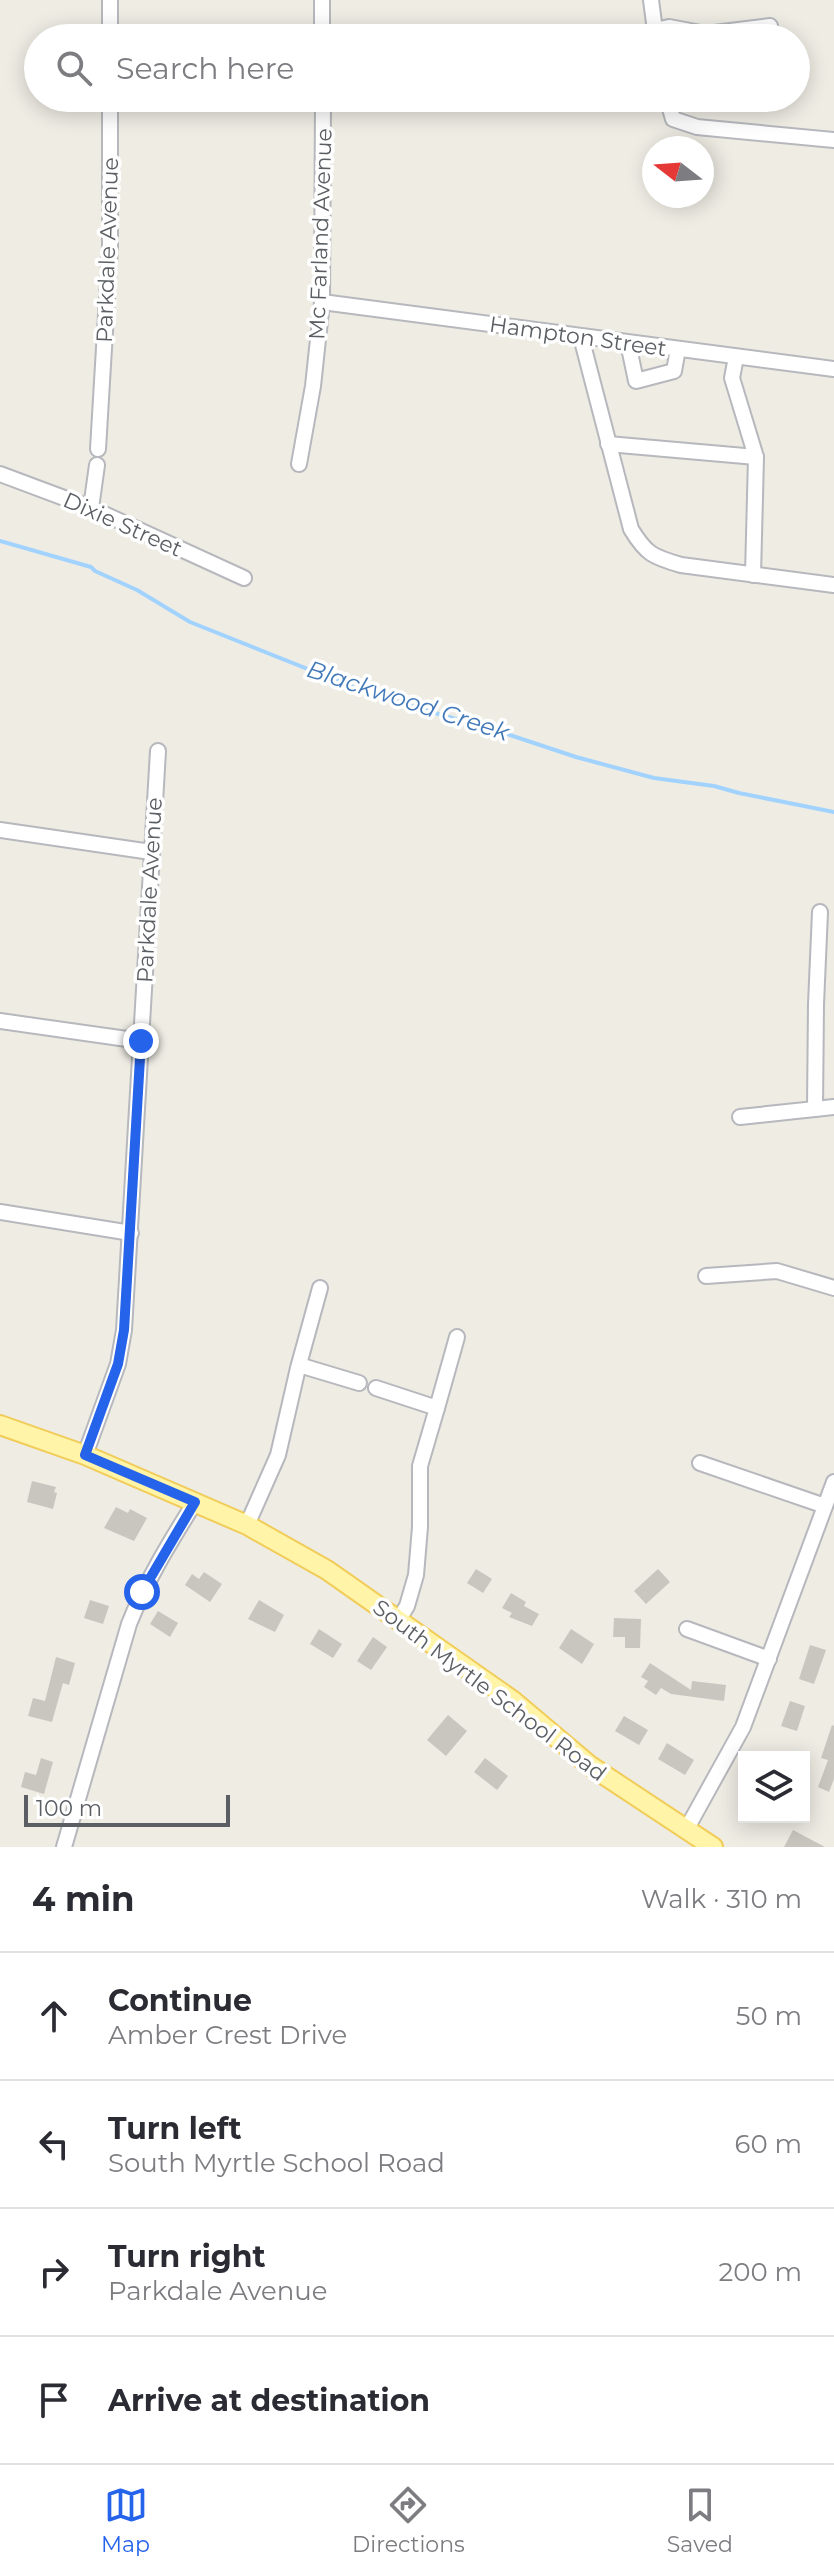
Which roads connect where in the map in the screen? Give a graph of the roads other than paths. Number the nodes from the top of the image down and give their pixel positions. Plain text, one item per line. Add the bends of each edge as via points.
1 (110, 0) edge
2 (322, 0) edge
3 (651, 0) edge
4 (110, 24) edge
5 (322, 24) edge
6 (655, 24) edge
7 (110, 112) edge
8 (323, 112) edge
9 (671, 112) edge
10 (834, 140) edge
11 (322, 302) junction
12 (581, 337) junction
13 (628, 343) junction
14 (678, 349) junction
15 (736, 357) junction
16 (834, 369) edge
17 (608, 444) junction
18 (756, 457) junction
19 (299, 464) dead end
20 (0, 474) edge
21 (91, 508) junction
22 (753, 575) junction
23 (244, 578) dead end
24 (834, 585) edge
25 (158, 751) dead end
26 (0, 830) edge
27 (151, 852) junction
28 (820, 912) dead end
29 (0, 1021) edge
30 (141, 1041) junction
31 (834, 1107) edge
32 (815, 1109) junction
33 (740, 1117) dead end
34 (0, 1212) edge
35 (131, 1233) junction
36 (706, 1276) dead end
37 (320, 1288) dead end
38 (834, 1288) edge
39 (457, 1337) dead end
40 (299, 1365) junction
41 (359, 1383) dead end
42 (376, 1388) dead end
43 (437, 1408) junction
44 (0, 1425) edge
45 (85, 1455) junction
46 (700, 1463) dead end
47 (834, 1482) edge
48 (195, 1502) junction
49 (825, 1506) junction
50 (247, 1525) junction
51 (399, 1619) junction
52 (687, 1629) dead end
53 (769, 1659) junction
54 (686, 1830) junction
55 (64, 1847) edge
56 (713, 1847) edge

1 - 4 street
2 - 5 street
3 - 6 street
7 - 21 street, Parkdale Avenue via 110,247
8 - 11 street, Mc Farland Avenue
9 - 10 street via 673,119 697,127
11 - 12 street, Hampton Street
11 - 19 street, Mc Farland Avenue
12 - 13 street, Hampton Street
12 - 17 street
13 - 14 street, Hampton Street
13 - 14 street via 636,381 674,371
14 - 15 street, Hampton Street
15 - 16 street, Hampton Street
15 - 18 street via 732,378
17 - 18 street
17 - 22 street via 631,529 644,551 681,565
18 - 22 street
20 - 21 street, Dixie Street
21 - 23 street, Dixie Street
22 - 24 street
25 - 27 street, Parkdale Avenue
26 - 27 street
27 - 30 street, Parkdale Avenue
28 - 32 street
29 - 30 street
30 - 35 street, Parkdale Avenue
31 - 32 street
32 - 33 street
34 - 35 street
35 - 45 street, Parkdale Avenue via 118,1364
36 - 38 street via 777,1271
37 - 40 street
39 - 43 street
40 - 41 street
40 - 50 street via 278,1455
42 - 43 street
43 - 51 street via 420,1466 416,1575
44 - 45 main road, South Myrtle School Road
45 - 48 main road, South Myrtle School Road
46 - 49 street
47 - 49 street
48 - 50 main road, South Myrtle School Road
48 - 55 street via 129,1624
49 - 53 street
50 - 51 main road, South Myrtle School Road
51 - 54 main road, South Myrtle School Road via 512,1700 589,1765
52 - 53 street
53 - 54 street via 743,1727
54 - 56 main road, South Myrtle School Road

